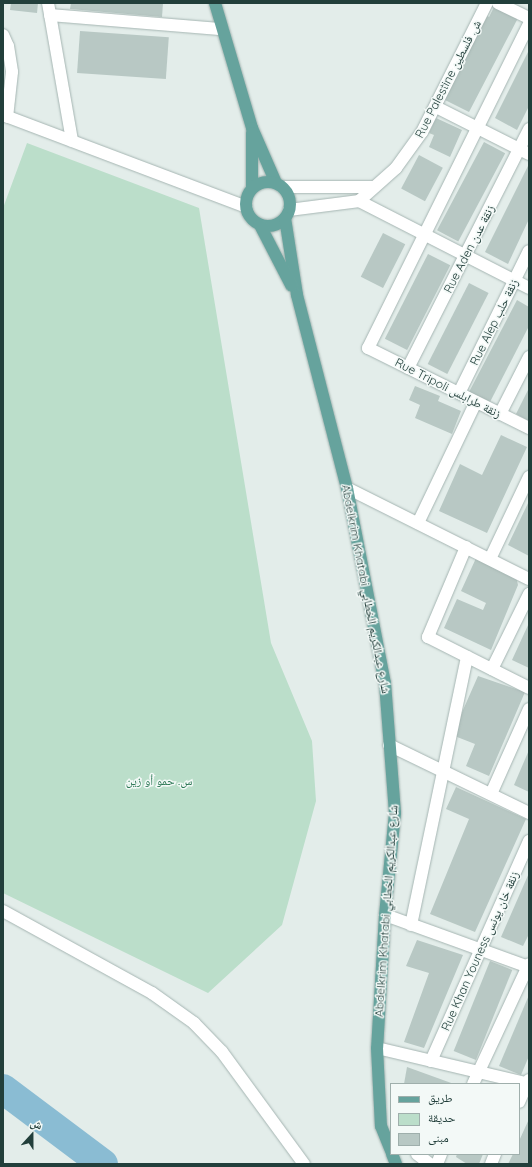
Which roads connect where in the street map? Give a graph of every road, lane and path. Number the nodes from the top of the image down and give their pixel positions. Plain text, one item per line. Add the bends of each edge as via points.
1 (215, 3) edge
2 (487, 3) edge
3 (498, 3) edge
4 (49, 9) edge
5 (529, 18) edge
6 (529, 24) edge
7 (222, 29) junction
8 (5, 41) edge
9 (436, 107) junction
10 (5, 116) edge
11 (252, 128) junction
12 (477, 128) junction
13 (529, 129) edge
14 (72, 141) junction
15 (524, 151) edge
16 (279, 185) junction
17 (374, 187) junction
18 (252, 188) junction
19 (359, 201) junction
20 (246, 207) junction
21 (287, 214) junction
22 (260, 225) junction
23 (424, 234) junction
24 (529, 251) edge
25 (466, 256) junction
26 (514, 281) junction
27 (529, 288) edge
28 (297, 295) junction
29 (529, 357) edge
30 (408, 368) junction
31 (459, 393) junction
32 (476, 402) junction
33 (500, 414) junction
34 (529, 428) edge
35 (529, 477) edge
36 (348, 488) junction
37 (418, 523) junction
38 (466, 547) junction
39 (490, 559) junction
40 (529, 579) edge
41 (529, 594) edge
42 (467, 657) junction
43 (492, 669) junction
44 (529, 688) edge
45 (529, 708) edge
46 (389, 745) junction
47 (442, 771) junction
48 (490, 794) junction
49 (529, 813) edge
50 (529, 841) edge
51 (3, 911) edge
52 (385, 916) junction
53 (411, 925) junction
54 (480, 950) junction
55 (529, 966) edge
56 (377, 1048) junction
57 (431, 1061) junction
58 (479, 1072) junction
59 (474, 1083) edge
60 (528, 1083) edge
61 (520, 1100) edge
62 (381, 1126) junction
63 (390, 1133) edge
64 (390, 1148) edge
65 (418, 1155) edge
66 (304, 1164) edge
67 (430, 1164) edge

1 - 7 main road
2 - 9 street, Rue Palestine ش. فلسطين
3 - 5 street
4 - 7 street
4 - 14 street
6 - 12 street
7 - 11 main road
8 - 10 street via 12,72
9 - 12 street
9 - 17 street, Rue Palestine ش. فلسطين via 405,158
10 - 14 street
11 - 16 main road
11 - 18 main road
12 - 15 street
12 - 23 street
13 - 15 street, Rue Aden زنقة عدن
14 - 20 street
15 - 25 street, Rue Aden زنقة عدن
16 - 17 street
16 - 18 main road via 267,182
16 - 21 main road via 287,193
17 - 19 street, Rue Palestine ش. فلسطين
18 - 20 main road via 248,194
19 - 21 street
19 - 23 street
20 - 22 main road via 248,215
21 - 22 main road via 269,226
21 - 28 main road, Abdelkrim Khatabi شارع عبدالكريم الخطابي
22 - 28 main road, Abdelkrim Khatabi شارع عبدالكريم الخطابي
23 - 25 street
23 - 30 street, Rue Tripoli زنقة طرابلس via 368,348
24 - 26 street, Rue Alep زنقة حلب
25 - 26 street
25 - 30 street, Rue Aden زنقة عدن
26 - 27 street
26 - 31 street, Rue Alep زنقة حلب
28 - 36 main road, Abdelkrim Khatabi شارع عبدالكريم الخطابي
29 - 33 street
30 - 31 street, Rue Tripoli زنقة طرابلس
31 - 32 street, Rue Tripoli زنقة طرابلس
32 - 33 street, Rue Tripoli زنقة طرابلس
32 - 37 street
33 - 34 street, Rue Tripoli زنقة طرابلس
35 - 39 street
36 - 37 street
36 - 46 main road, Abdelkrim Khatabi شارع عبدالكريم الخطابي via 385,683
37 - 38 street
38 - 39 street
38 - 42 street via 428,637
39 - 40 street
41 - 43 street
42 - 43 street
42 - 47 street
43 - 44 street
45 - 48 street
46 - 47 street
46 - 52 main road, Abdelkrim Khatabi شارع عبدالكريم الخطابي via 395,813
47 - 48 street
47 - 53 street
48 - 49 street
50 - 54 street, Rue Khan Youness زنقة خان يونس
51 - 66 street via 152,994 194,1023 222,1052
52 - 53 street
52 - 56 main road, Abdelkrim Khatabi شارع عبدالكريم الخطابي
53 - 54 street
54 - 55 street
54 - 57 street, Rue Khan Youness زنقة خان يونس
55 - 58 street
56 - 57 street
56 - 62 main road, Abdelkrim Khatabi شارع عبدالكريم الخطابي
57 - 58 street
58 - 59 street
58 - 60 street
60 - 61 street
62 - 63 street
62 - 64 main road, Abdelkrim Khatabi شارع عبدالكريم الخطابي
65 - 67 street

